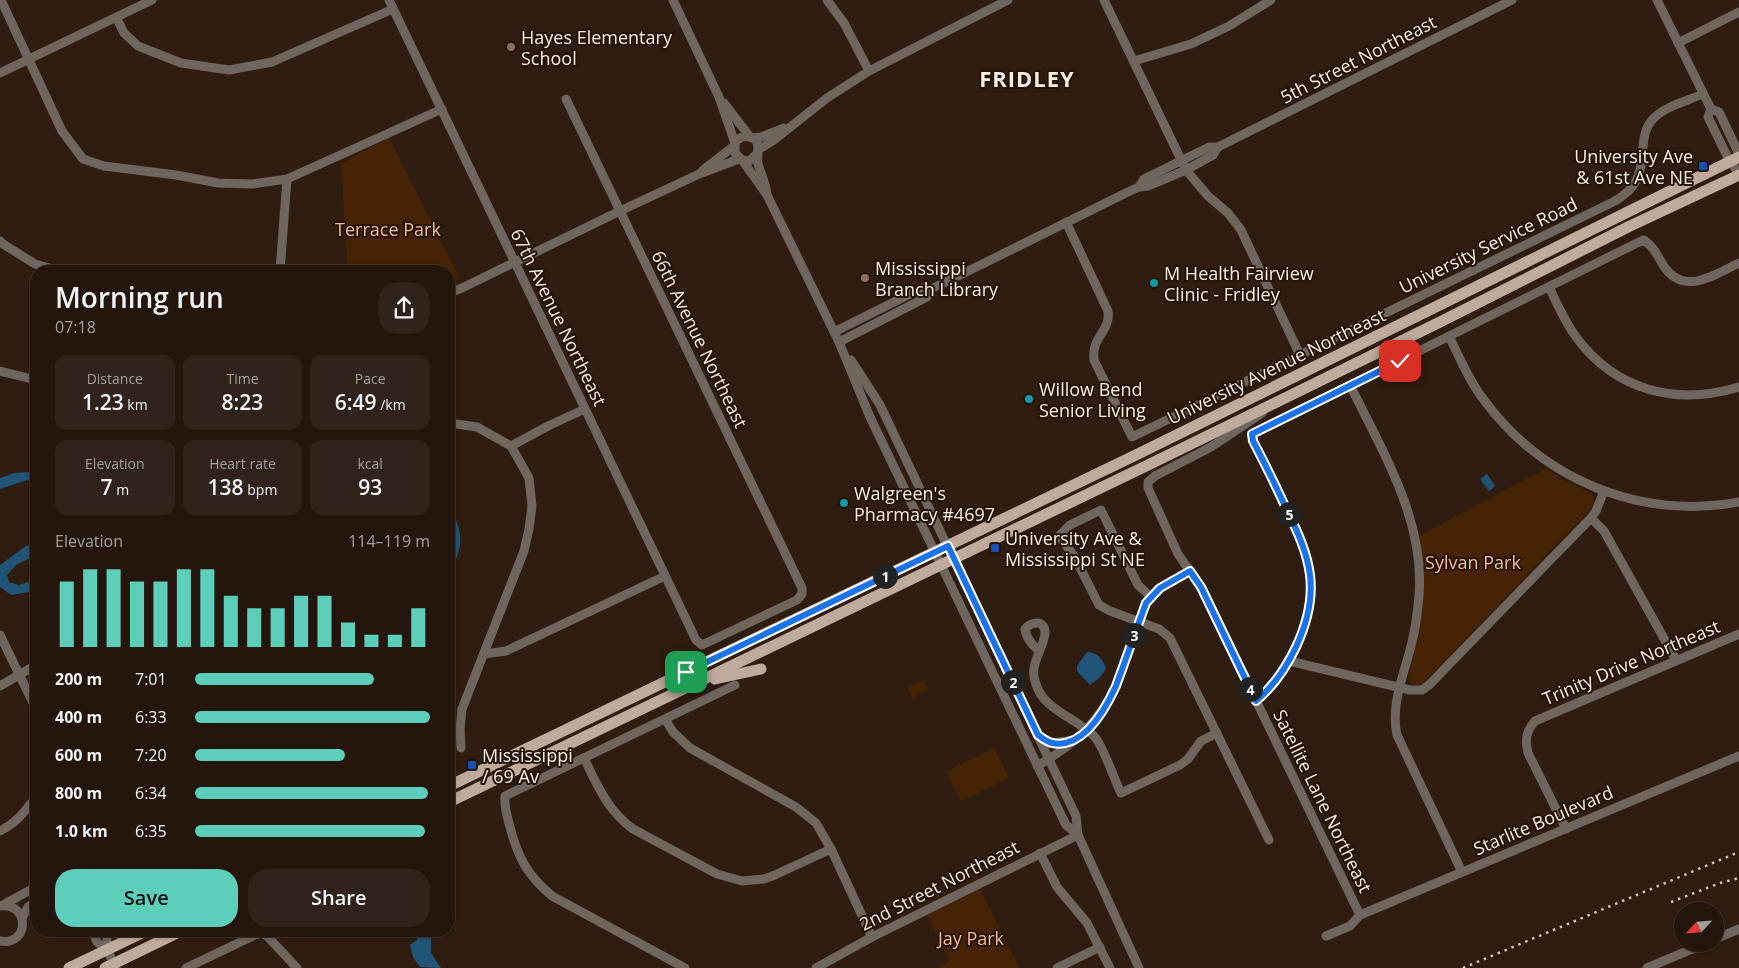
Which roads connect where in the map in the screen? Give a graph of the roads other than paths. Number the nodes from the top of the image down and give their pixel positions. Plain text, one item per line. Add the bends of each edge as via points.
1 (1, 0) edge
2 (152, 0) edge
3 (673, 0) edge
4 (827, 0) edge
5 (1008, 0) edge
6 (1104, 0) edge
7 (1271, 0) edge
8 (1512, 0) edge
9 (1657, 0) edge
10 (391, 4) edge
11 (1739, 12) edge
12 (116, 17) junction
13 (1678, 43) junction
14 (29, 59) junction
15 (1134, 61) junction
16 (869, 71) junction
17 (0, 73) edge
18 (1703, 94) junction
19 (719, 97) junction
20 (566, 99) dead end
21 (442, 109) junction
22 (791, 126) junction
23 (752, 138) junction
24 (734, 145) junction
25 (1218, 147) junction
26 (758, 152) junction
27 (1736, 158) edge
28 (741, 160) junction
29 (1181, 161) junction
30 (1186, 170) junction
31 (699, 174) junction
32 (1739, 174) edge
33 (287, 180) junction
34 (1139, 186) junction
35 (767, 195) junction
36 (620, 211) junction
37 (1066, 222) junction
38 (0, 241) edge
39 (1739, 262) edge
40 (515, 263) junction
41 (39, 265) edge
42 (280, 265) edge
43 (1548, 287) junction
44 (930, 288) junction
45 (455, 290) edge
46 (834, 332) junction
47 (1449, 336) junction
48 (839, 342) junction
49 (1300, 355) junction
50 (0, 371) edge
51 (30, 378) edge
52 (1350, 385) junction
53 (1739, 387) edge
54 (1278, 401) junction
55 (585, 409) junction
56 (455, 424) edge
57 (510, 446) junction
58 (1604, 491) junction
59 (1739, 502) edge
60 (1591, 518) junction
61 (948, 546) junction
62 (934, 552) junction
63 (954, 560) junction
64 (940, 566) junction
65 (1190, 571) junction
66 (665, 576) junction
67 (1151, 597) junction
68 (1138, 622) junction
69 (1739, 634) edge
70 (0, 635) edge
71 (702, 644) joint
72 (1039, 651) dead end
73 (484, 654) junction
74 (1676, 660) junction
75 (1289, 661) junction
76 (30, 669) edge
77 (761, 669) dead end
78 (20, 675) junction
79 (694, 684) junction
80 (0, 686) edge
81 (735, 686) dead end
82 (1400, 688) junction
83 (30, 696) edge
84 (1256, 701) junction
85 (665, 719) junction
86 (1087, 730) junction
87 (1217, 733) junction
88 (1038, 735) junction
89 (1077, 739) junction
90 (461, 748) dead end
91 (1739, 756) edge
92 (584, 758) junction
93 (1050, 759) junction
94 (1038, 766) junction
95 (455, 783) edge
96 (455, 799) edge
97 (30, 805) edge
98 (1566, 829) junction
99 (0, 831) edge
100 (1078, 835) junction
101 (1269, 840) dead end
102 (830, 849) junction
103 (1040, 853) junction
104 (1462, 872) junction
105 (30, 890) edge
106 (2, 906) edge
107 (30, 906) edge
108 (1360, 915) junction
109 (22, 918) junction
110 (1739, 929) edge
111 (1724, 935) edge
112 (1326, 936) dead end
113 (95, 937) edge
114 (107, 937) edge
115 (134, 937) edge
116 (170, 937) edge
117 (251, 937) edge
118 (268, 937) edge
119 (872, 937) junction
120 (1, 943) edge
121 (1100, 947) junction
122 (107, 950) junction
123 (1685, 952) edge
124 (112, 967) edge
125 (69, 968) edge
126 (186, 968) edge
127 (297, 968) edge
128 (685, 968) edge
129 (816, 968) edge
130 (1057, 968) edge
131 (1110, 968) edge
132 (1139, 968) edge
133 (1647, 968) edge

1 - 14 street
2 - 12 street
3 - 19 street
4 - 16 street via 844,23
5 - 16 street
6 - 15 street
7 - 15 street via 1229,26 1191,44
8 - 25 street, 5th Street Northeast
9 - 13 street
10 - 12 street via 272,62 229,70 181,63 138,46 124,33
10 - 21 street, 67th Avenue Northeast
11 - 13 street
12 - 14 street
13 - 18 street
14 - 17 street
14 - 33 street via 62,131 82,159 104,166 176,174 218,183
15 - 29 street
16 - 22 street
18 - 27 street via 1711,109 1708,117
18 - 49 street, University Service Road via 1653,118 1645,132 1636,181 1624,195
19 - 23 street
19 - 24 street
20 - 36 street, 66th Avenue Northeast
21 - 33 street
21 - 40 street, 67th Avenue Northeast
22 - 23 street
22 - 26 street
23 - 24 street via 740,138
23 - 26 street via 757,143
24 - 28 street
24 - 31 street
25 - 29 street, 5th Street Northeast via 1209,147
25 - 30 street, 5th Street Northeast via 1213,156
26 - 28 street via 749,161
26 - 35 street
27 - 32 street
27 - 61 main road, University Avenue Northeast
28 - 31 street
28 - 35 street
29 - 30 street
29 - 34 street, 5th Street Northeast via 1144,179
30 - 34 street, 5th Street Northeast via 1148,186
30 - 49 street via 1241,230
31 - 36 street
32 - 54 main road, University Avenue Northeast
33 - 42 street
34 - 37 street, 5th Street Northeast
35 - 46 street
36 - 40 street
36 - 71 street, 66th Avenue Northeast via 798,579 802,594 797,600
37 - 44 street, 5th Street Northeast
37 - 49 street, University Service Road via 1108,311 1106,326 1094,346 1094,360 1132,437
38 - 41 street
39 - 43 street via 1703,280 1686,282 1669,273 1655,250 1644,240
40 - 45 street
40 - 55 street, 67th Avenue Northeast
43 - 47 street
43 - 53 street via 1576,337 1598,361 1622,378 1652,391 1686,396 1707,395
44 - 46 street, 5th Street Northeast via 922,288
44 - 48 street, 5th Street Northeast via 926,296
46 - 48 street
47 - 52 street
47 - 58 street via 1482,398 1510,431 1560,471
48 - 61 street via 880,405
48 - 62 street via 870,417
50 - 51 street
52 - 75 street via 1252,434 1300,535 1310,566 1308,616
52 - 82 street via 1404,499 1415,539 1419,601
54 - 63 main road, University Avenue Northeast
54 - 65 street, Satellite Lane Northeast via 1211,447 1148,482 1178,554
55 - 57 street
55 - 66 street, 67th Avenue Northeast
56 - 57 street via 477,427
57 - 73 street via 529,478 530,529
58 - 59 street via 1644,502 1668,504 1713,506
58 - 60 street
60 - 74 street via 1604,531
60 - 82 street via 1429,685 1422,690
61 - 62 main road, University Avenue Northeast
61 - 63 street
62 - 64 street
62 - 95 main road, University Avenue Northeast
63 - 64 main road, University Avenue Northeast
63 - 88 street
64 - 79 main road, University Avenue Northeast
64 - 94 street
65 - 67 street
65 - 84 street, Satellite Lane Northeast via 1201,587
66 - 71 street, 67th Avenue Northeast via 696,640
66 - 73 street via 506,651
67 - 68 street
67 - 68 street via 1138,585 1101,510 1070,525 1059,536 1074,556 1100,605
68 - 86 street via 1110,699
68 - 87 street via 1159,629 1170,638
69 - 74 street, Trinity Drive Northeast
70 - 78 street
72 - 86 street via 1034,676 1041,697
73 - 90 street via 462,709
74 - 98 street, Trinity Drive Northeast via 1541,718 1530,727 1526,735 1528,752
75 - 82 street
75 - 84 street via 1269,690
76 - 78 street
77 - 79 main road
78 - 80 street
78 - 83 street
79 - 96 main road, University Avenue Northeast
81 - 85 street
82 - 104 street via 1395,717 1397,736
84 - 108 street, Satellite Lane Northeast
85 - 92 street
85 - 102 street via 690,748 807,815 816,823
86 - 87 street via 1102,749 1121,793 1180,766 1201,741
86 - 89 street
87 - 101 street
88 - 89 street via 1053,743
88 - 93 street
89 - 93 street
91 - 98 street, Starlite Boulevard
92 - 102 street via 600,793 623,822 717,874 742,881 764,879
92 - 128 street via 505,796 504,806 517,851 526,869 552,896
93 - 94 street
93 - 100 street via 1076,816
94 - 100 street via 1066,825
97 - 99 street via 12,825
98 - 104 street, Starlite Boulevard
100 - 103 street, 2nd Street Northeast
100 - 132 street
102 - 119 street
103 - 119 street, 2nd Street Northeast
103 - 121 street via 1057,887 1087,923
104 - 108 street, Starlite Boulevard
105 - 106 street
106 - 109 street via 14,908
107 - 109 street
108 - 112 street, Starlite Boulevard via 1350,926
109 - 120 street via 23,927 19,935 12,941
110 - 111 street
113 - 122 street
114 - 122 street
115 - 122 main road
116 - 124 main road
117 - 126 street
118 - 127 street
119 - 129 street, 2nd Street Northeast
121 - 130 street
121 - 131 street
122 - 124 street
122 - 125 main road
123 - 133 street

